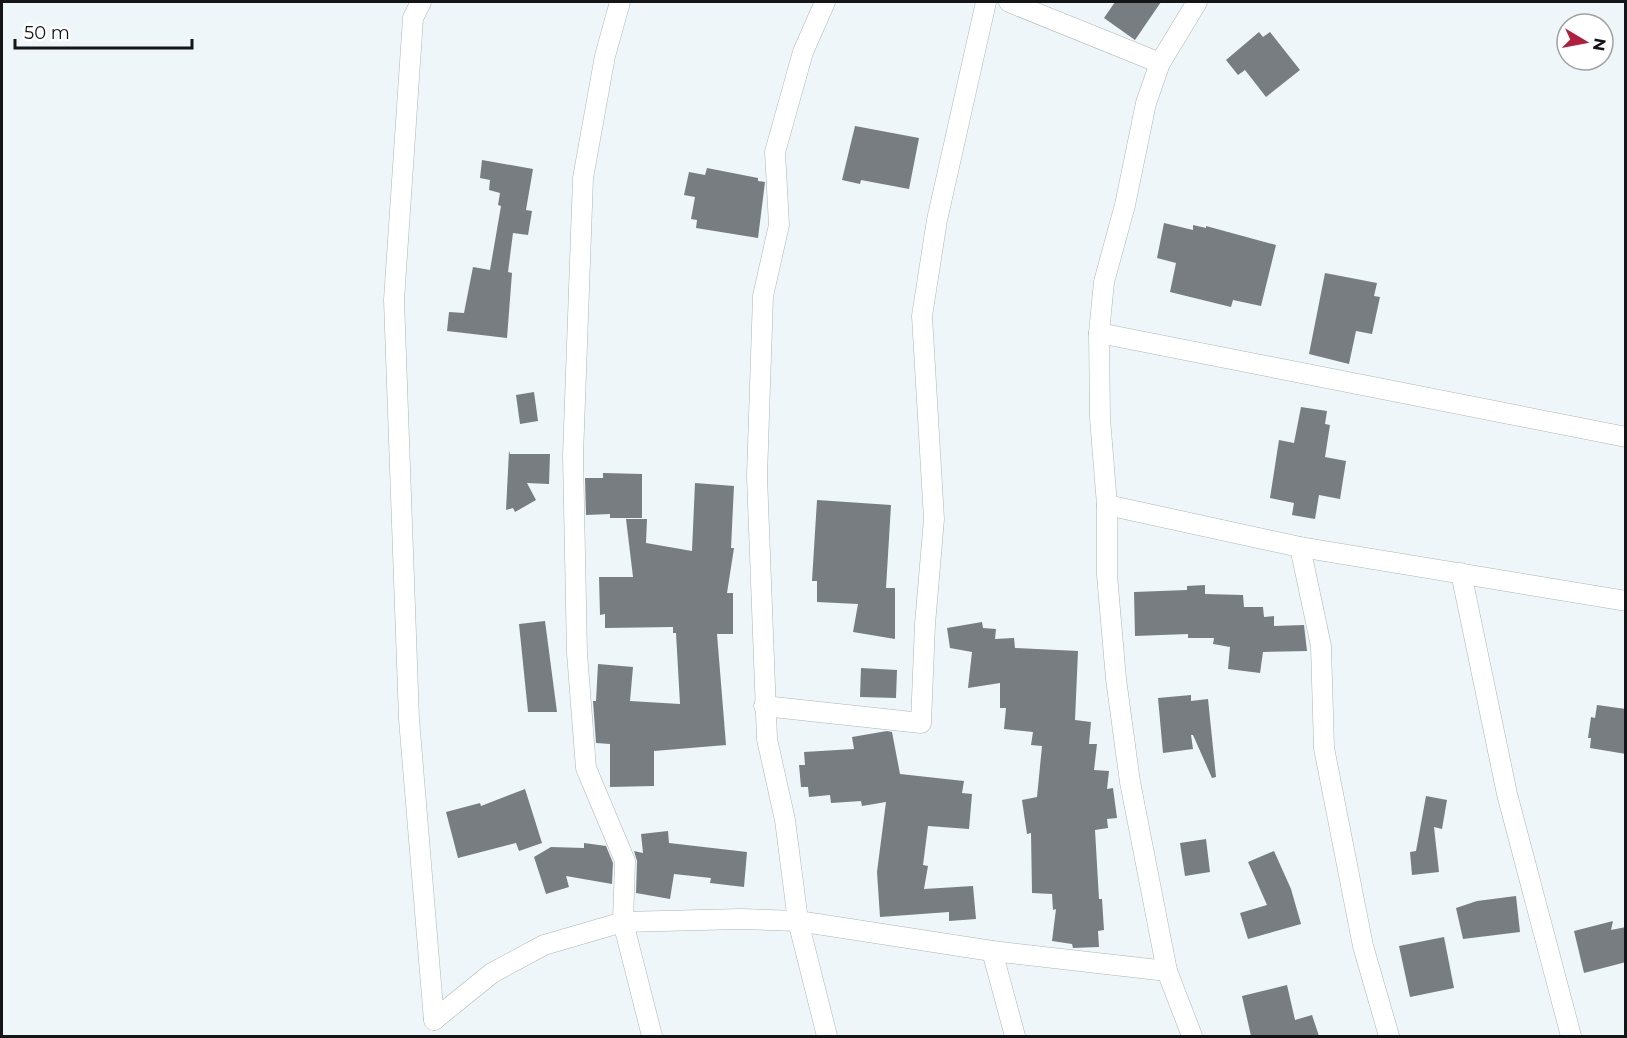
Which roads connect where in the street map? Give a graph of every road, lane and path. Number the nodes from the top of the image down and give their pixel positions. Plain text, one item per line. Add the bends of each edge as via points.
1 (421, 2) edge
2 (620, 2) edge
3 (825, 2) edge
4 (986, 2) edge
5 (1009, 2) edge
6 (1197, 2) edge
7 (1160, 63) junction
8 (1099, 333) junction
9 (1626, 437) edge
10 (1107, 505) junction
11 (1300, 547) junction
12 (1461, 573) junction
13 (1626, 601) edge
14 (764, 706) junction
15 (798, 921) junction
16 (622, 922) junction
17 (992, 951) junction
18 (1167, 971) junction
19 (652, 1036) edge
20 (827, 1036) edge
21 (1015, 1036) edge
22 (1192, 1036) edge
23 (1389, 1036) edge
24 (1571, 1036) edge

1 - 16 street via 413,18 394,300 409,719 434,1020 492,973 544,945
2 - 16 street via 605,56 583,178 573,456 577,653 586,768 625,861
3 - 14 street via 802,52 775,152 779,225 763,296 757,476
4 - 14 street via 937,220 922,316 934,519 924,624 921,723
5 - 7 street
6 - 7 street
7 - 8 street via 1146,104 1104,282
8 - 9 street
8 - 10 street
10 - 11 street
10 - 18 street via 1107,575 1116,679 1130,782
11 - 12 street
11 - 23 street via 1321,646 1323,748 1363,946
12 - 13 street
12 - 24 street via 1507,794
14 - 15 street
15 - 16 street
15 - 17 street
15 - 20 street
16 - 19 street
17 - 18 street
17 - 21 street
18 - 22 street

